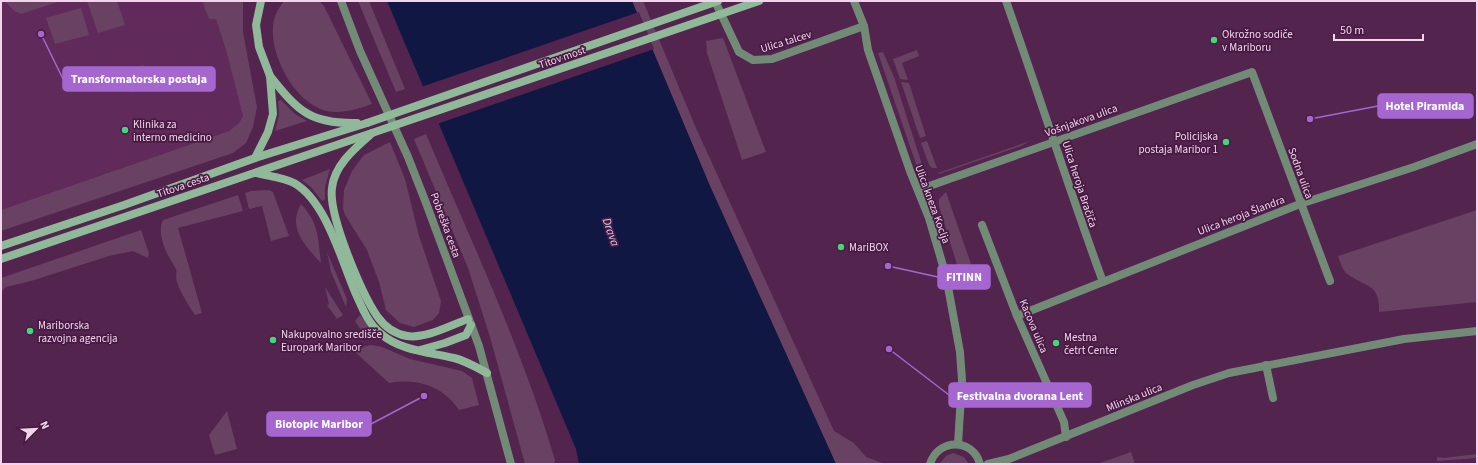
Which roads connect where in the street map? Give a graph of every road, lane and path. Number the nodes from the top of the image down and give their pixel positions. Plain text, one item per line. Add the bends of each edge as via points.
1 (261, 1) edge
2 (341, 1) edge
3 (715, 1) edge
4 (718, 1) edge
5 (759, 1) edge
6 (854, 1) edge
7 (1006, 1) edge
8 (864, 26) junction
9 (1252, 72) joint
10 (270, 76) junction
11 (367, 123) junction
12 (372, 133) junction
13 (1054, 142) junction
14 (1477, 144) edge
15 (255, 158) junction
16 (255, 173) junction
17 (918, 190) junction
18 (1300, 204) junction
19 (982, 225) dead end
20 (1, 246) edge
21 (1, 259) edge
22 (1330, 281) dead end
23 (1103, 282) junction
24 (1017, 316) junction
25 (470, 322) junction
26 (1477, 331) edge
27 (420, 350) junction
28 (1266, 364) junction
29 (487, 373) junction
30 (1273, 398) dead end
31 (1066, 437) junction
32 (958, 444) junction
33 (511, 464) edge
34 (930, 464) edge
35 (980, 464) edge
36 (988, 464) edge

1 - 10 main road via 256,25 259,47
2 - 25 street, Pobreška cesta via 360,52 426,203
3 - 8 street, Ulica talcev via 739,52 753,60 772,59
4 - 11 main road, Titov most, bridge
5 - 12 main road, Titov most, bridge
6 - 8 street, Ulica kneza Koclja
7 - 13 street, Ulica heroja Bračiča
8 - 17 street, Ulica kneza Koclja via 868,50
9 - 13 street, Vošnjakova ulica
9 - 18 street, Sodna ulica
10 - 11 main road via 291,101 314,117 325,122
10 - 15 main road via 273,114 268,132
11 - 15 main road, Titova cesta
12 - 16 main road, Titova cesta
12 - 25 main road via 340,167 332,188 333,211 367,298 378,317 391,330 408,336 426,334
13 - 17 street, Vošnjakova ulica
13 - 23 street, Ulica heroja Bračiča
14 - 18 street, Ulica heroja Šlandra
15 - 20 main road, Titova cesta
16 - 21 main road, Titova cesta
16 - 27 main road via 293,183 312,197 324,218 364,313 372,325 400,346
17 - 32 street, Ulica kneza Koclja via 946,276 955,318 962,380
18 - 22 street, Sodna ulica
18 - 23 street, Ulica heroja Šlandra
19 - 24 street, Kacova ulica
23 - 24 street, Ulica heroja Šlandra
24 - 31 street, Kacova ulica via 1064,422
25 - 27 main road via 466,335
25 - 29 street, Pobreška cesta
26 - 28 street, Mlinska ulica via 1404,339
27 - 29 main road via 468,362
28 - 30 street
28 - 31 street, Mlinska ulica via 1193,385
29 - 33 street, Pobreška cesta
31 - 36 street, Mlinska ulica via 1009,459
32 - 34 street via 938,450
32 - 35 street via 976,453

